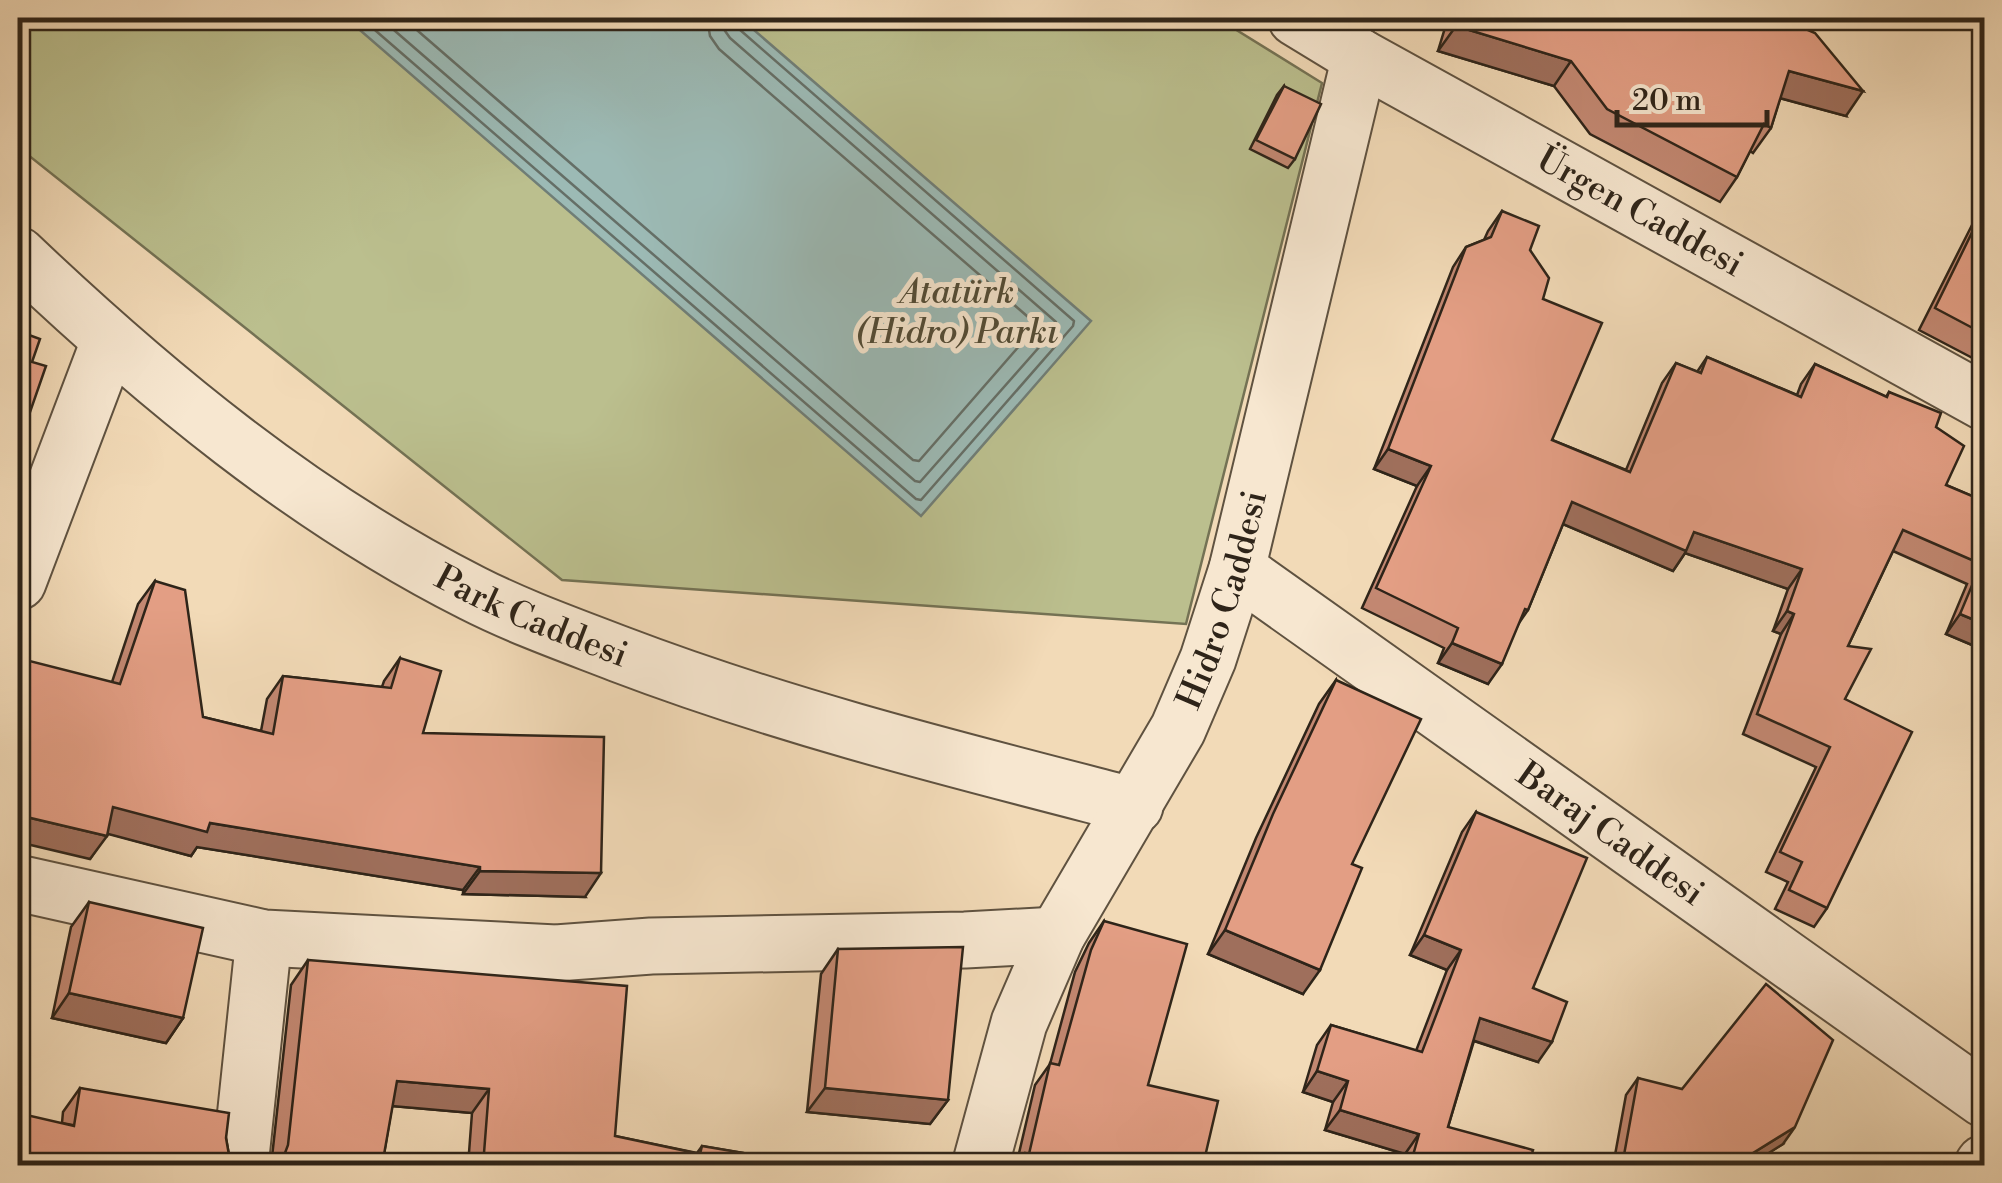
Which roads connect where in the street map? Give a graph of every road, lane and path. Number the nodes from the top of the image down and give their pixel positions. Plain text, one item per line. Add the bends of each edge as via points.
1 (1296, 18) edge
2 (1360, 57) junction
3 (18, 255) edge
4 (109, 342) junction
5 (1984, 402) edge
6 (1237, 569) junction
7 (18, 582) edge
8 (1135, 806) junction
9 (18, 884) edge
10 (1057, 935) junction
11 (264, 938) junction
12 (1984, 1099) edge
13 (240, 1166) edge
14 (980, 1166) edge

1 - 2 street, Ürgen Caddesi
2 - 5 street, Ürgen Caddesi
2 - 6 street, Hidro Caddesi
3 - 4 street, Park Caddesi
4 - 7 street
4 - 8 street, Park Caddesi via 282,478 472,593 750,702
6 - 8 street, Hidro Caddesi via 1208,660
6 - 12 street, Baraj Caddesi
8 - 10 street, Hidro Caddesi
9 - 11 street
10 - 11 street via 556,953
10 - 14 street, Hidro Caddesi via 1019,1023
11 - 13 street

